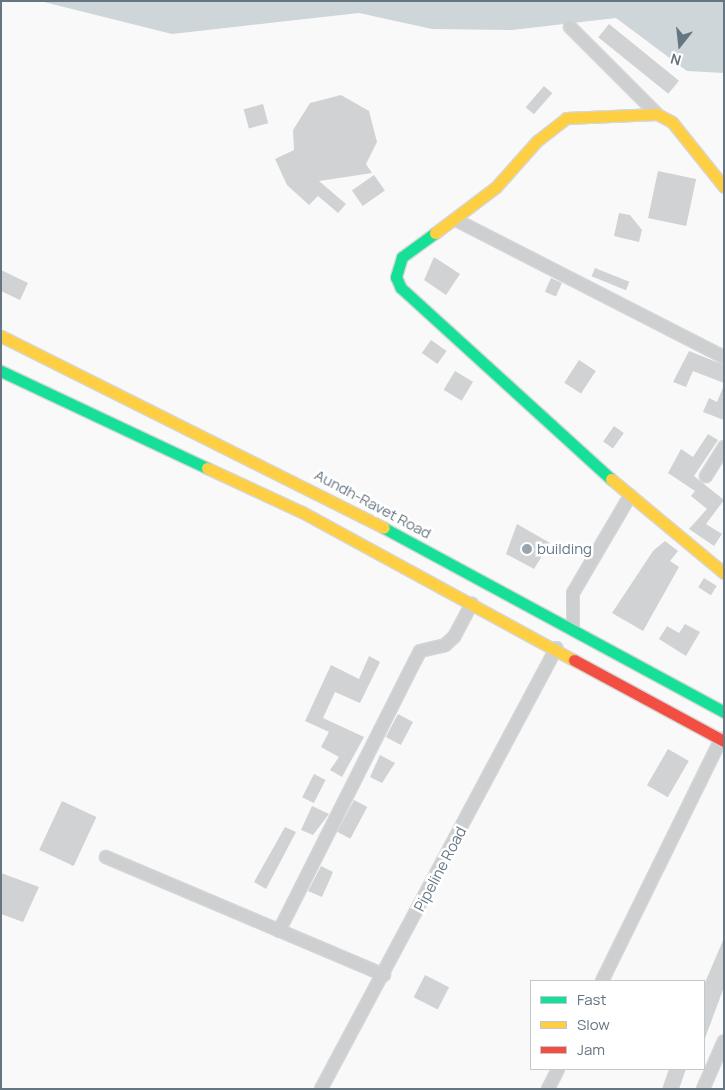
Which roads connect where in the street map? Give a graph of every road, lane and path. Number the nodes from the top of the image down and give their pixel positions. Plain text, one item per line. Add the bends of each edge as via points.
1 (570, 27) dead end
2 (657, 114) junction
3 (724, 187) edge
4 (456, 220) junction
5 (1, 336) edge
6 (724, 357) edge
7 (1, 371) edge
8 (724, 447) edge
9 (706, 476) dead end
10 (630, 496) junction
11 (724, 573) edge
12 (472, 602) junction
13 (573, 629) junction
14 (556, 648) junction
15 (724, 712) edge
16 (722, 740) edge
17 (106, 857) dead end
18 (279, 930) junction
19 (384, 975) junction
20 (602, 980) edge
21 (724, 1041) edge
22 (558, 1070) edge
23 (321, 1089) edge
24 (548, 1089) edge
25 (703, 1089) edge

1 - 2 street
2 - 3 main road via 672,122
2 - 4 main road via 637,112 566,118
4 - 6 street
4 - 10 main road via 402,257 396,277 401,288
5 - 13 main road, Aundh-Ravet Road via 309,486
7 - 12 main road via 302,512
8 - 9 street
10 - 11 main road
10 - 13 street via 573,593
12 - 14 main road
12 - 18 street via 454,637 446,645 420,651
13 - 15 main road, Aundh-Ravet Road
14 - 16 main road
14 - 19 street, Pipeline Road
16 - 20 street
17 - 18 street
18 - 19 street
19 - 23 street, Pipeline Road
21 - 25 street
22 - 24 street

